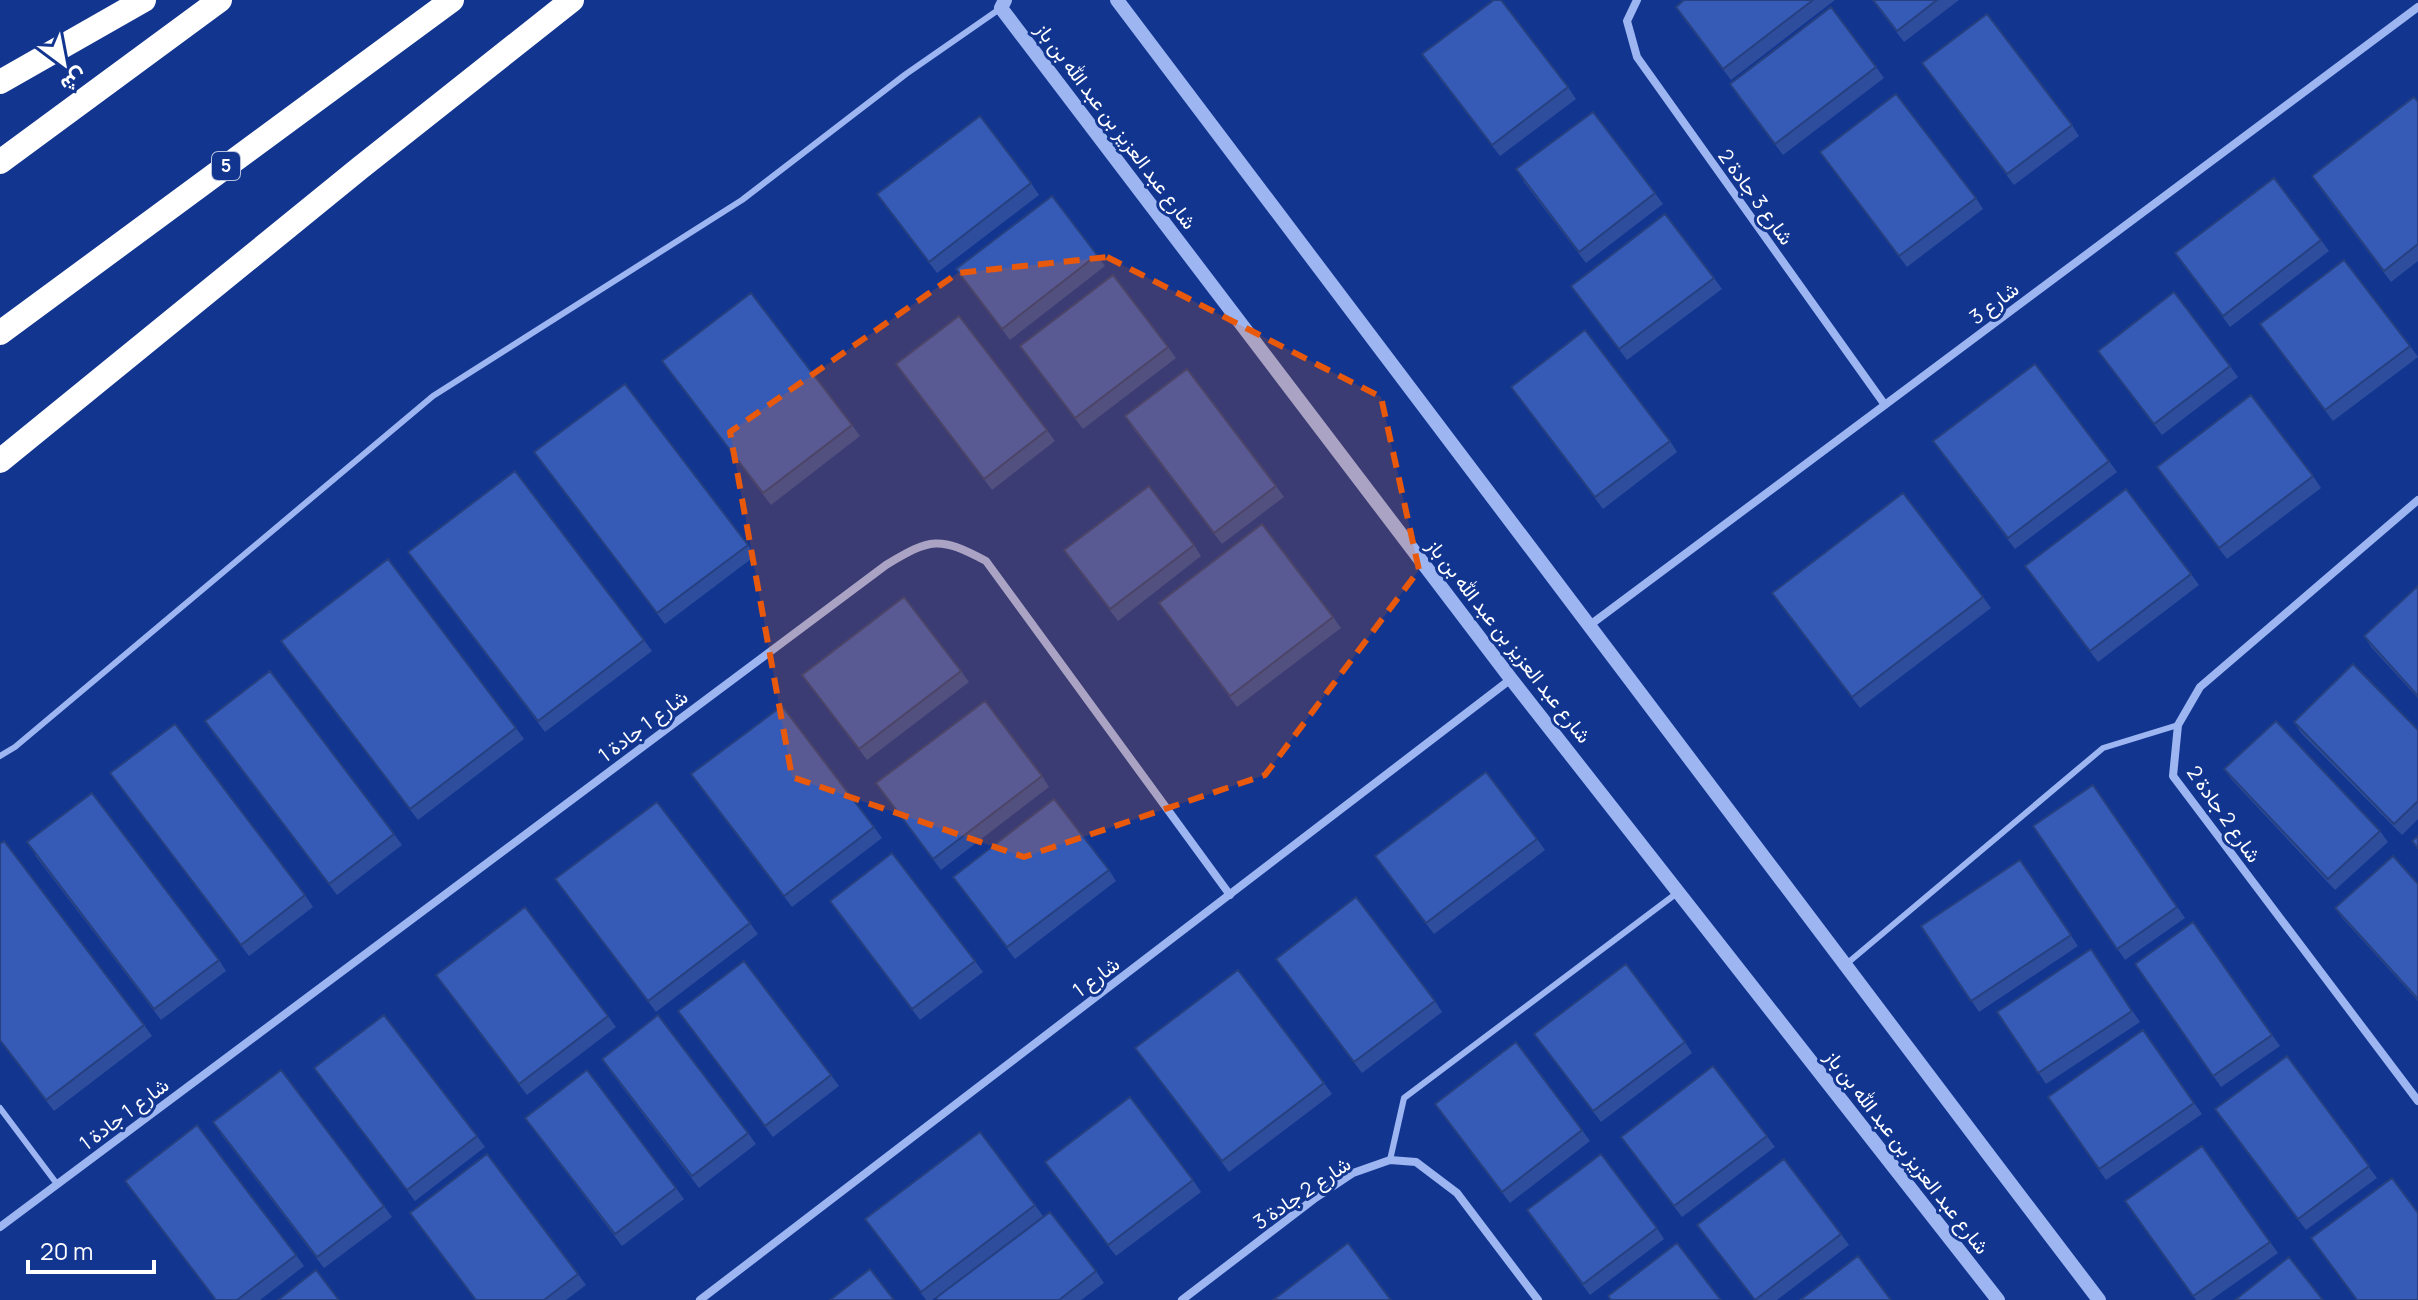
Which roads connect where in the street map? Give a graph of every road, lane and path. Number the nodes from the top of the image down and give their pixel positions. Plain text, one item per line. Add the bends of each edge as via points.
1 (144, 0) edge
2 (220, 0) edge
3 (452, 0) edge
4 (572, 0) edge
5 (1117, 0) edge
6 (1637, 0) edge
7 (1003, 4) edge
8 (2418, 7) edge
9 (0, 82) edge
10 (0, 162) edge
11 (0, 333) edge
12 (1885, 405) junction
13 (0, 459) edge
14 (2418, 500) edge
15 (1590, 625) junction
16 (1511, 679) junction
17 (2178, 725) junction
18 (0, 756) edge
19 (1679, 892) junction
20 (1230, 895) junction
21 (1844, 966) junction
22 (2418, 1101) edge
23 (0, 1108) edge
24 (1390, 1160) junction
25 (57, 1184) junction
26 (0, 1227) edge
27 (700, 1300) edge
28 (1182, 1300) edge
29 (1538, 1300) edge
30 (1998, 1300) edge
31 (2099, 1300) edge

1 - 9 highway
2 - 10 highway
3 - 11 highway, 5
4 - 13 highway
5 - 15 street
6 - 12 street, شارع 3 جادة 2 via 1627,21 1637,57
7 - 16 street, شارع عبد العزيز بن عبد الله بن باز
7 - 18 lane via 742,200 433,396
8 - 12 street, شارع 3
12 - 15 street, شارع 3
14 - 17 street, شارع 2 جادة 2 via 2200,687
15 - 21 street
16 - 19 street, شارع عبد العزيز بن عبد الله بن باز
16 - 20 street, شارع 1
17 - 21 lane via 2103,748
17 - 22 street, شارع 2 جادة 2 via 2173,776
19 - 24 lane via 1404,1098
19 - 30 street, شارع عبد العزيز بن عبد الله بن باز
20 - 25 street, شارع 1 جادة 1 via 986,561 958,546 936,542 886,565
20 - 27 street, شارع 1
21 - 31 street
23 - 25 lane
24 - 28 street, شارع 2 جادة 3 via 1353,1173 1314,1199
24 - 29 street via 1416,1162 1457,1193
25 - 26 street, شارع 1 جادة 1

